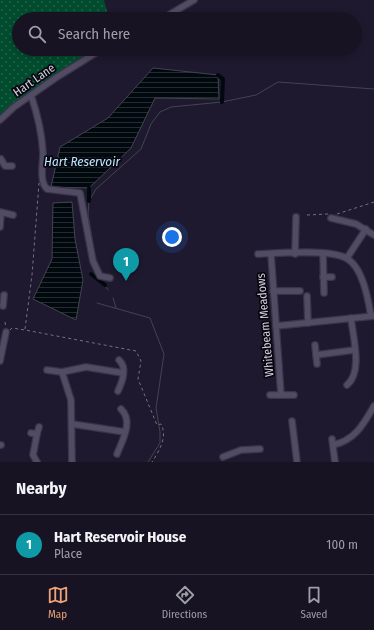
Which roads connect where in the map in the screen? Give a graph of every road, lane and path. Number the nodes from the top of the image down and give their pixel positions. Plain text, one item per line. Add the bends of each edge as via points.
1 (194, 0) edge
2 (174, 12) edge
3 (91, 56) edge
4 (31, 96) junction
5 (0, 120) edge
6 (1, 158) edge
7 (12, 166) dead end
8 (39, 178) dead end
9 (374, 202) edge
10 (1, 213) edge
11 (13, 215) dead end
12 (307, 215) dead end
13 (333, 215) junction
14 (296, 217) dead end
15 (0, 226) edge
16 (366, 229) junction
17 (374, 235) edge
18 (258, 254) dead end
19 (271, 254) junction
20 (295, 254) junction
21 (322, 254) junction
22 (347, 258) junction
23 (323, 277) junction
24 (332, 277) dead end
25 (110, 278) dead end
26 (273, 291) junction
27 (300, 291) dead end
28 (324, 293) dead end
29 (307, 296) dead end
30 (372, 316) edge
31 (351, 318) junction
32 (5, 322) dead end
33 (308, 323) junction
34 (276, 326) junction
35 (25, 330) junction
36 (6, 332) dead end
37 (2, 338) edge
38 (315, 345) dead end
39 (354, 350) junction
40 (316, 355) junction
41 (0, 358) edge
42 (119, 360) dead end
43 (317, 364) dead end
44 (46, 370) dead end
45 (62, 372) junction
46 (123, 373) junction
47 (347, 385) dead end
48 (118, 391) dead end
49 (270, 395) dead end
50 (281, 395) junction
51 (294, 395) dead end
52 (374, 406) edge
53 (121, 409) dead end
54 (292, 421) dead end
55 (72, 424) junction
56 (38, 427) dead end
57 (293, 430) junction
58 (287, 431) dead end
59 (125, 432) junction
60 (260, 449) dead end
61 (117, 454) dead end
62 (38, 462) edge
63 (72, 462) edge
64 (152, 462) edge
65 (231, 462) edge
66 (297, 462) edge
67 (335, 462) edge

1 - 2 street
3 - 4 street, Hart Lane
4 - 5 street, Hart Lane
4 - 25 street via 43,152 42,176 45,187 80,193 93,261 100,276
6 - 7 street via 2,168
8 - 35 path
9 - 13 path
10 - 11 street
10 - 15 street
12 - 13 path
13 - 16 street
14 - 20 street
16 - 17 street
16 - 22 street
18 - 19 street
19 - 20 street
19 - 26 street, Whitebeam Meadows
20 - 21 street
21 - 22 street
21 - 23 street
22 - 30 street via 356,268 365,287
23 - 24 street
23 - 28 street
26 - 27 street
26 - 34 street, Whitebeam Meadows
29 - 33 street
30 - 31 street
31 - 33 street
31 - 39 street
32 - 35 path via 6,329
33 - 34 street
34 - 50 street, Whitebeam Meadows
35 - 64 path via 136,351 140,362 138,379 157,425 161,424 164,433 162,444
36 - 37 street
37 - 41 street
38 - 40 street
39 - 40 street
39 - 47 street via 356,373
40 - 43 street
42 - 46 street via 123,364
44 - 45 street
45 - 46 street via 86,367
45 - 55 street via 70,400
46 - 48 street via 123,381
49 - 50 street, Whitebeam Meadows
50 - 51 street, Whitebeam Meadows
52 - 67 street via 351,438 343,443 332,442
53 - 59 street via 125,412 127,421
54 - 57 street
55 - 59 street
55 - 63 street
56 - 62 street via 34,434 33,455
57 - 58 street
57 - 66 street
59 - 61 street
60 - 65 street via 241,450 226,456

